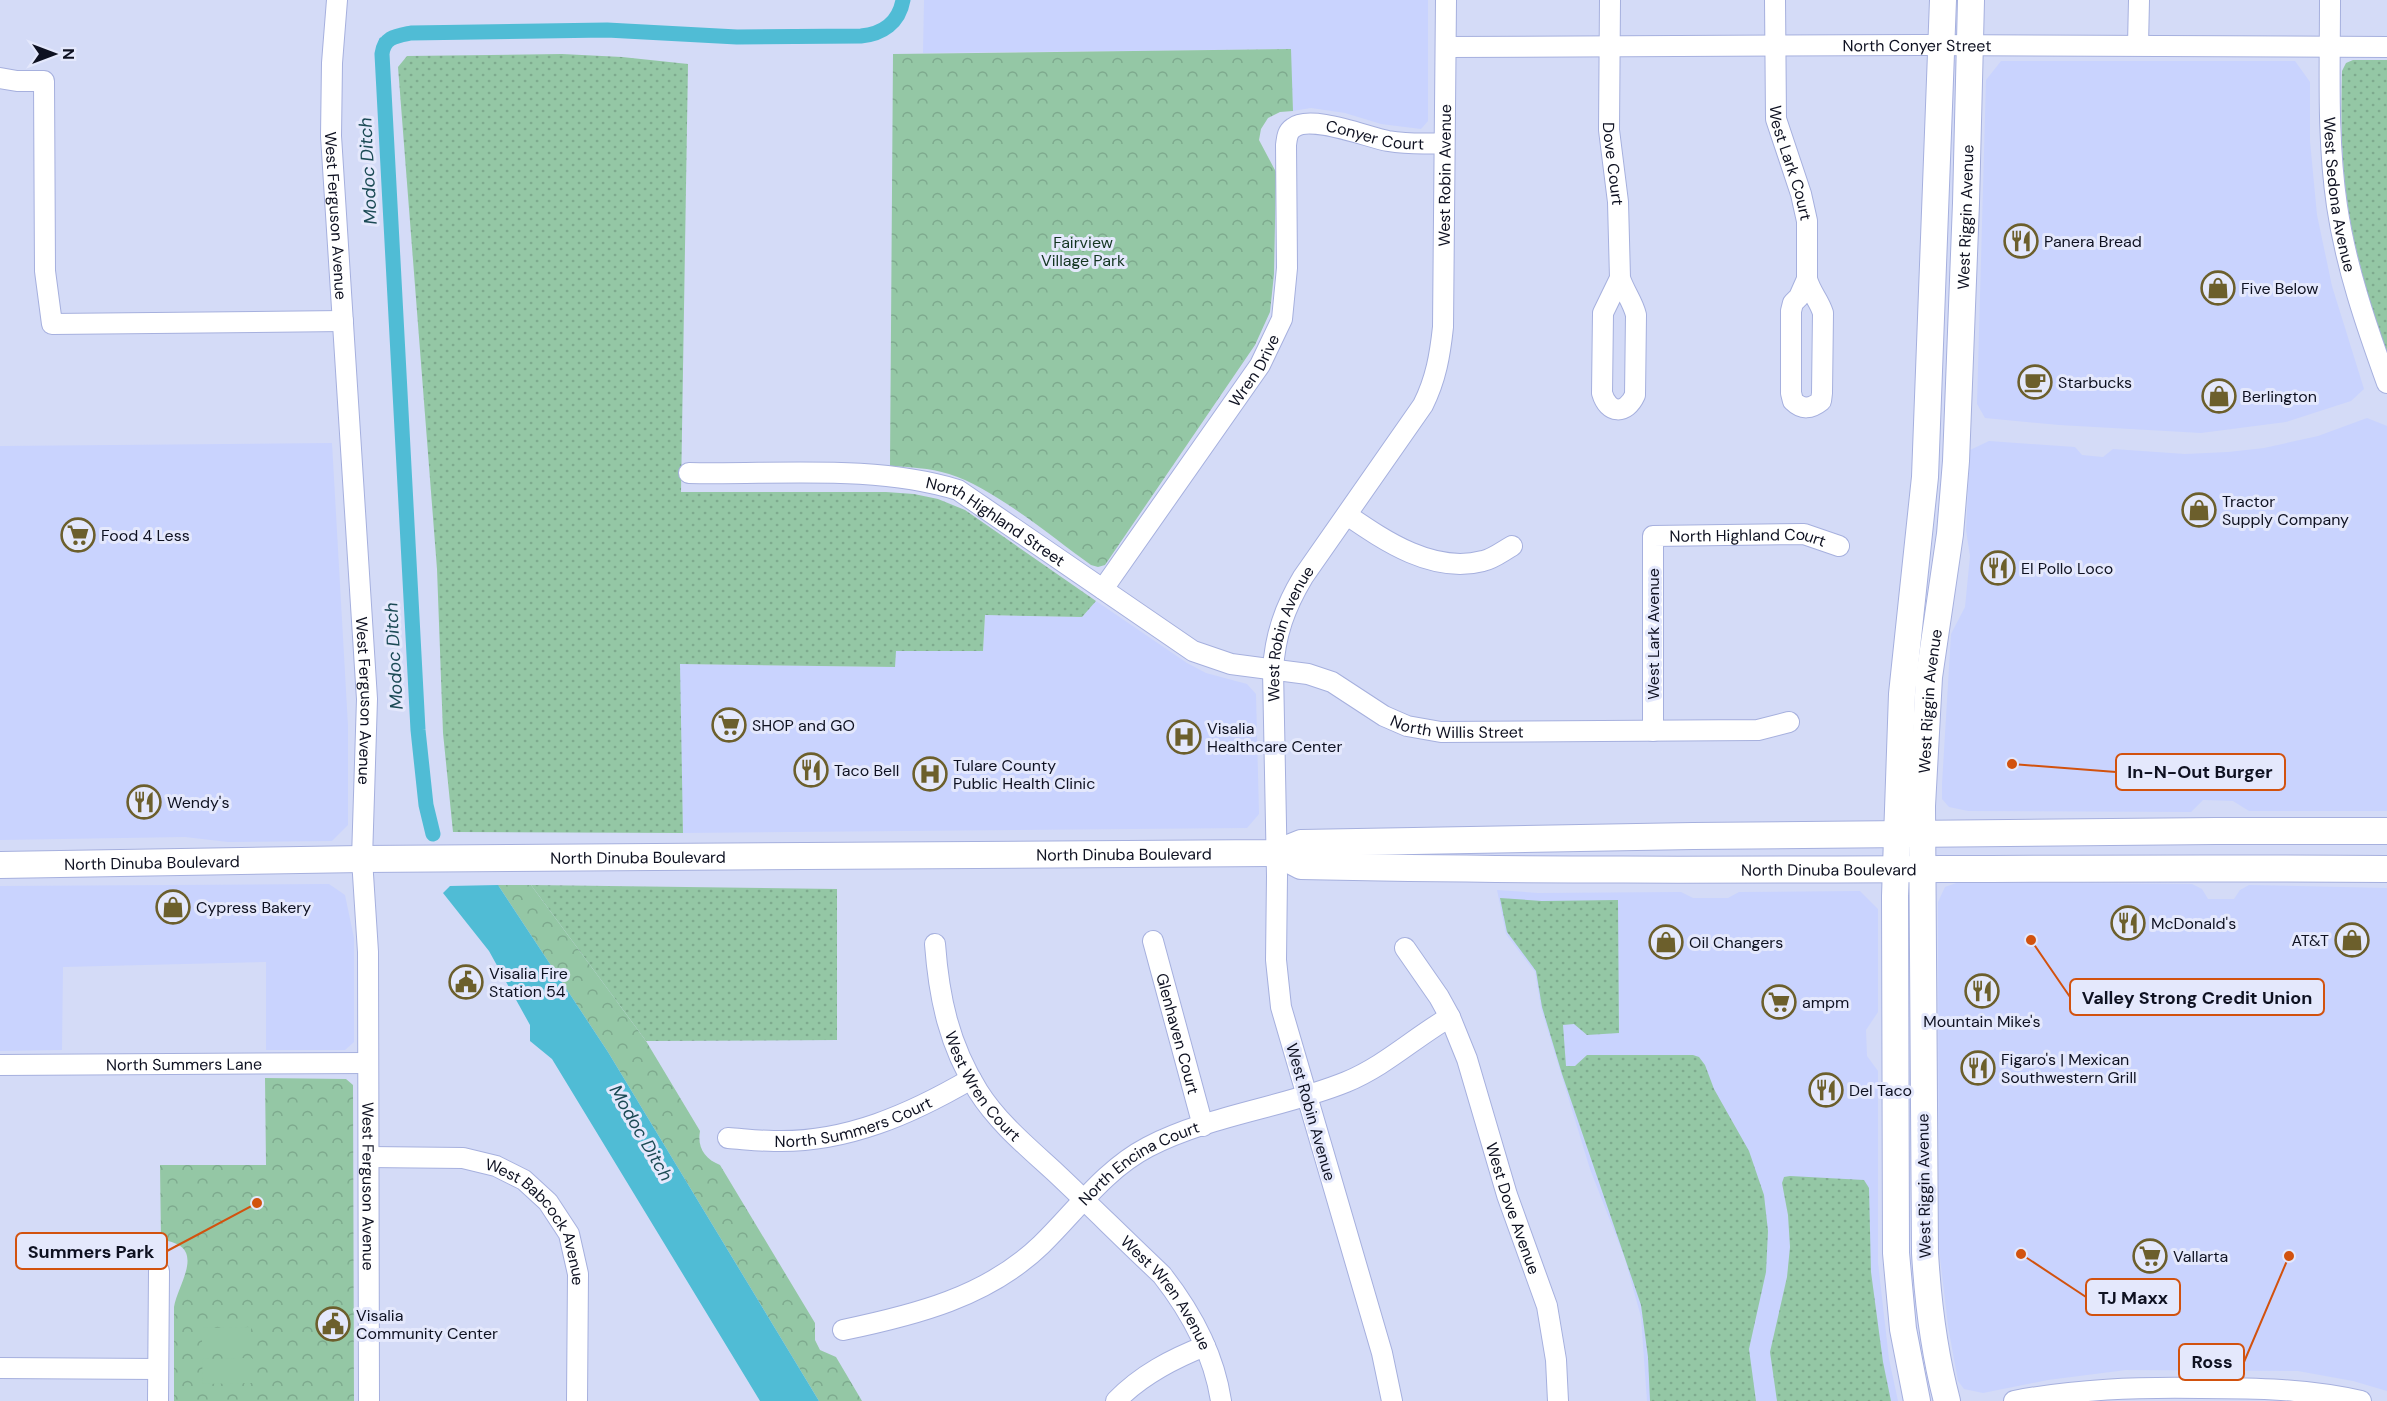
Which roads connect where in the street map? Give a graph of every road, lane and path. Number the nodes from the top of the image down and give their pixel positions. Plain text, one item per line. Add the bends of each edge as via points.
1 (337, 0) edge
2 (1446, 0) edge
3 (1610, 0) edge
4 (1775, 0) edge
5 (1943, 0) edge
6 (1971, 0) edge
7 (2139, 0) edge
8 (2330, 0) edge
9 (1940, 45) junction
10 (1971, 45) junction
11 (2138, 45) junction
12 (1774, 46) junction
13 (1446, 47) junction
14 (1610, 47) junction
15 (2330, 47) junction
16 (2387, 47) edge
17 (0, 78) edge
18 (1304, 123) joint
19 (1444, 143) junction
20 (1620, 278) junction
21 (1808, 279) junction
22 (1933, 284) junction
23 (343, 321) junction
24 (2387, 383) edge
25 (1957, 427) junction
26 (689, 474) dead end
27 (1347, 515) junction
28 (1653, 536) joint
29 (1512, 546) dead end
30 (1839, 546) dead end
31 (1103, 589) junction
32 (1273, 670) junction
33 (1789, 722) dead end
34 (1653, 731) junction
35 (2387, 831) edge
36 (1922, 834) junction
37 (1896, 835) junction
38 (2387, 851) edge
39 (1276, 853) junction
40 (362, 859) junction
41 (0, 865) edge
42 (1895, 868) junction
43 (1922, 868) junction
44 (2301, 868) junction
45 (2387, 869) edge
46 (1153, 941) dead end
47 (935, 944) dead end
48 (1405, 948) dead end
49 (1450, 1017) junction
50 (368, 1063) junction
51 (0, 1065) edge
52 (971, 1079) junction
53 (1307, 1094) junction
54 (1203, 1126) junction
55 (728, 1138) dead end
56 (369, 1157) junction
57 (1084, 1199) junction
58 (1895, 1223) junction
59 (159, 1271) dead end
60 (843, 1330) dead end
61 (1205, 1346) junction
62 (0, 1368) edge
63 (157, 1369) junction
64 (158, 1401) edge
65 (369, 1401) edge
66 (577, 1401) edge
67 (1116, 1401) edge
68 (1221, 1401) edge
69 (1392, 1401) edge
70 (1558, 1401) edge
71 (1917, 1401) edge
72 (1931, 1401) edge
73 (1947, 1401) edge
74 (2013, 1401) edge
75 (2361, 1401) edge

1 - 23 street, West Ferguson Avenue via 331,136
2 - 13 street, West Robin Avenue
3 - 14 street, Dove Court
4 - 12 street
5 - 9 main road, West Riggin Avenue
6 - 10 main road, West Riggin Avenue
7 - 11 street
8 - 15 street, West Sedona Avenue
9 - 10 street, North Conyer Street
9 - 12 street, North Conyer Street
9 - 22 main road, West Riggin Avenue
10 - 11 street, North Conyer Street
10 - 25 main road, West Riggin Avenue
11 - 15 street, North Conyer Street
12 - 14 street, North Conyer Street
12 - 21 street, West Lark Court via 1776,119 1802,194 1807,221
13 - 14 street, North Conyer Street
13 - 19 street, West Robin Avenue
14 - 20 street, Dove Court via 1609,130 1618,202
15 - 16 street, North Conyer Street
15 - 24 street, West Sedona Avenue via 2330,135 2338,209 2357,299
17 - 23 street via 45,81 45,271 52,324
18 - 19 street, Conyer Court via 1390,141
18 - 31 street, Wren Drive via 1287,135 1286,297 1273,341
19 - 27 street, West Robin Avenue via 1443,327 1437,372 1423,405
20 - 20 street, Dove Court via 1603,313 1602,393 1612,409 1631,404 1635,394 1636,315
21 - 21 street, West Lark Court via 1793,303 1791,321 1792,401 1807,408 1821,401 1823,324 1821,304 1810,290
22 - 25 main road via 1944,325 1944,410
22 - 37 main road, West Riggin Avenue via 1924,491 1903,687
23 - 40 street, West Ferguson Avenue via 367,699
25 - 36 main road, West Riggin Avenue via 1950,534 1929,684
26 - 31 street, North Highland Street via 894,475 933,482 978,501
27 - 29 street via 1384,540 1434,560 1461,564 1485,561
27 - 32 street, West Robin Avenue via 1288,602 1274,649
28 - 30 street, North Highland Court via 1804,534
28 - 34 street, West Lark Avenue
31 - 32 street, North Highland Street via 1193,651 1231,664
32 - 34 street, North Willis Street via 1308,674 1332,682 1384,716 1407,726 1441,732
32 - 39 street, West Robin Avenue
33 - 34 street, North Willis Street via 1758,730
35 - 36 main road, North Dinuba Boulevard
36 - 37 main road, North Dinuba Boulevard
36 - 43 main road, West Riggin Avenue
37 - 39 main road, North Dinuba Boulevard via 1301,843
37 - 42 main road, West Riggin Avenue
38 - 44 main road via 2346,852
39 - 40 main road, North Dinuba Boulevard
39 - 42 main road, North Dinuba Boulevard via 1301,866 1335,867
39 - 53 street, West Robin Avenue via 1277,982
40 - 41 main road, North Dinuba Boulevard
40 - 50 street, West Ferguson Avenue via 368,952
42 - 43 main road, North Dinuba Boulevard
42 - 58 main road, West Riggin Avenue
43 - 44 main road, North Dinuba Boulevard
43 - 73 main road, West Riggin Avenue via 1925,1253 1929,1309
44 - 45 main road, North Dinuba Boulevard
46 - 54 street, Glenhaven Court
47 - 52 street, West Wren Court via 944,1014
48 - 49 street, West Dove Avenue
49 - 53 street, North Encina Court via 1368,1071
49 - 70 street, West Dove Avenue via 1547,1306
50 - 51 street, North Summers Lane
50 - 56 street, West Ferguson Avenue
52 - 55 street, North Summers Court via 916,1110 862,1129 803,1140
52 - 57 street, West Wren Court via 1019,1139
53 - 54 street, North Encina Court
53 - 69 street, West Robin Avenue via 1382,1353
54 - 57 street, North Encina Court via 1147,1148 1111,1172
56 - 65 street, West Ferguson Avenue
56 - 66 street, West Babcock Avenue via 463,1158 496,1166 524,1180 549,1202 569,1234 578,1274
57 - 60 street, North Encina Court via 1031,1253 961,1298
57 - 61 street, West Wren Avenue via 1162,1275 1190,1315
58 - 71 main road, West Riggin Avenue via 1903,1329
58 - 72 main road
59 - 63 street
61 - 67 street via 1156,1369
61 - 68 street, West Wren Avenue
62 - 63 street
63 - 64 street
74 - 75 street via 2081,1390 2135,1387 2298,1390

